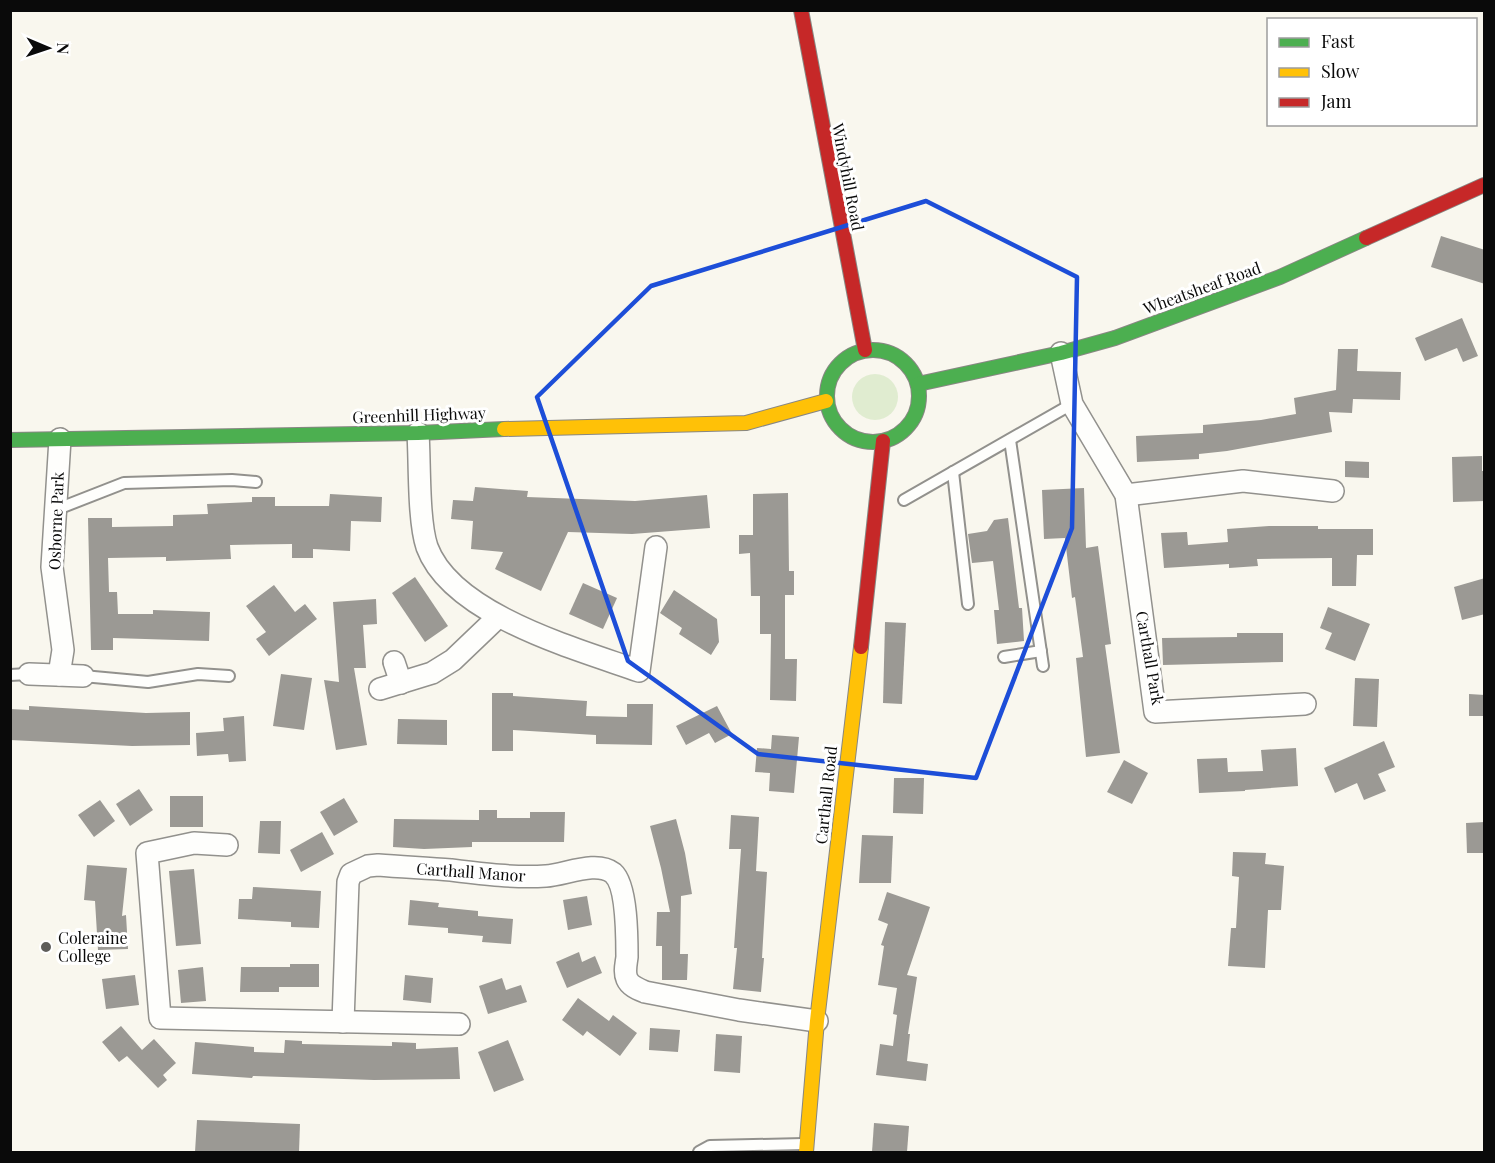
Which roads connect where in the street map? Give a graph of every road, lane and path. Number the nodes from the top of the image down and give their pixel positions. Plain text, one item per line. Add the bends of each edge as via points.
1 (801, 10) edge
2 (1485, 185) edge
3 (865, 350) junction
4 (1061, 353) junction
5 (918, 384) junction
6 (826, 401) junction
7 (1072, 404) junction
8 (418, 433) junction
9 (60, 439) junction
10 (10, 440) edge
11 (1010, 440) junction
12 (883, 441) junction
13 (953, 472) junction
14 (256, 482) dead end
15 (1333, 491) dead end
16 (1126, 495) junction
17 (904, 500) dead end
18 (55, 510) junction
19 (656, 547) dead end
20 (968, 604) dead end
21 (498, 616) junction
22 (1041, 651) junction
23 (1004, 657) dead end
24 (394, 662) dead end
25 (1043, 666) dead end
26 (20, 675) edge
27 (59, 675) junction
28 (83, 676) joint
29 (229, 676) dead end
30 (1305, 704) dead end
31 (227, 845) dead end
32 (817, 1021) junction
33 (343, 1022) junction
34 (459, 1024) dead end
35 (807, 1148) edge
36 (699, 1152) edge

1 - 3 main road, Windyhill Road
2 - 4 main road, Wheatsheaf Road via 1280,277 1115,338
3 - 5 main road via 892,354 908,366
3 - 6 main road via 840,363 827,387
4 - 5 main road, Wheatsheaf Road
4 - 7 street, Carthall Park
5 - 12 main road via 916,414 897,436
6 - 8 main road, Greenhill Highway via 746,423
6 - 12 main road via 830,416 846,434 868,442
7 - 11 lane
7 - 16 street, Carthall Park
8 - 9 main road, Greenhill Highway
8 - 21 street via 428,548 441,570 464,594
9 - 10 main road, Greenhill Highway
9 - 18 street, Osborne Park
11 - 13 lane
11 - 22 lane
12 - 32 main road, Carthall Road
13 - 17 lane
13 - 20 lane
14 - 18 lane via 124,483
15 - 16 street via 1243,480
16 - 30 street, Carthall Park via 1155,711
18 - 27 street, Osborne Park via 52,567 63,650
19 - 21 street via 639,671
21 - 24 street via 453,660 432,673 390,686
22 - 23 lane
22 - 25 lane
26 - 27 street
27 - 28 street
28 - 29 lane via 148,682 198,674
31 - 33 street via 194,843 147,853 160,1018
32 - 33 street, Carthall Manor via 739,1010 636,988 625,974 624,899 614,874 605,869 515,877 378,865 351,874 348,882
32 - 35 main road, Carthall Road
33 - 34 street
35 - 36 lane via 710,1146

